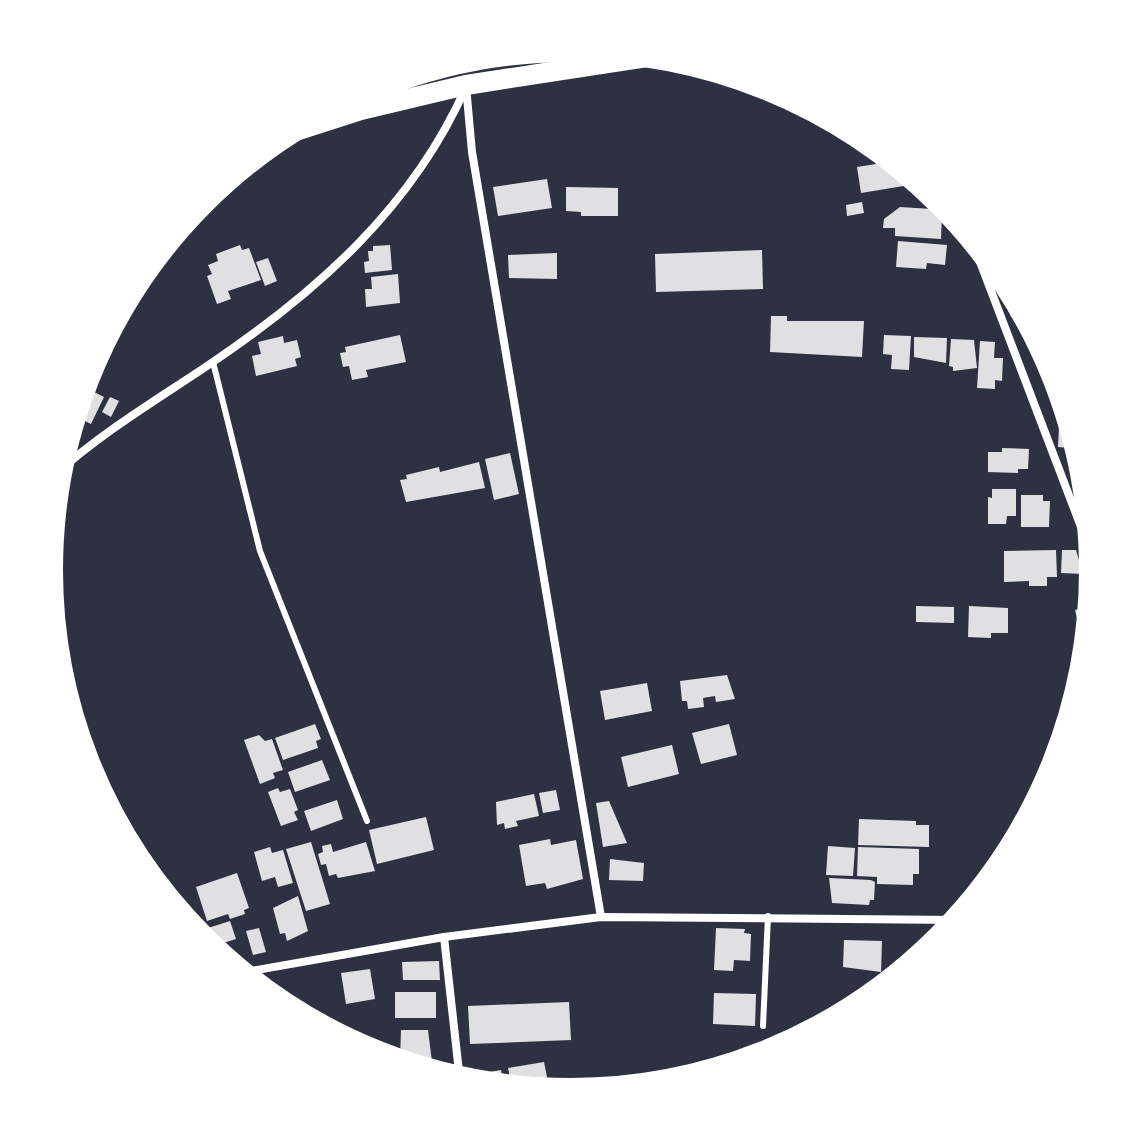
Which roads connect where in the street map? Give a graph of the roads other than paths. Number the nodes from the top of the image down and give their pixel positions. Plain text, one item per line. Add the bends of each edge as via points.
1 (615, 62) edge
2 (466, 85) junction
3 (380, 97) edge
4 (983, 270) edge
5 (213, 362) junction
6 (74, 458) edge
7 (1079, 520) edge
8 (367, 821) dead end
9 (768, 916) junction
10 (601, 917) junction
11 (942, 920) edge
12 (444, 937) junction
13 (255, 970) edge
14 (763, 1026) dead end
15 (458, 1067) edge

1 - 2 main road
2 - 3 main road
2 - 5 street via 454,114 411,181 356,250
2 - 10 street via 472,152
4 - 7 street
5 - 6 street
5 - 8 lane via 260,551
9 - 10 street
9 - 11 street
9 - 14 lane
10 - 12 street
12 - 13 street
12 - 15 street

